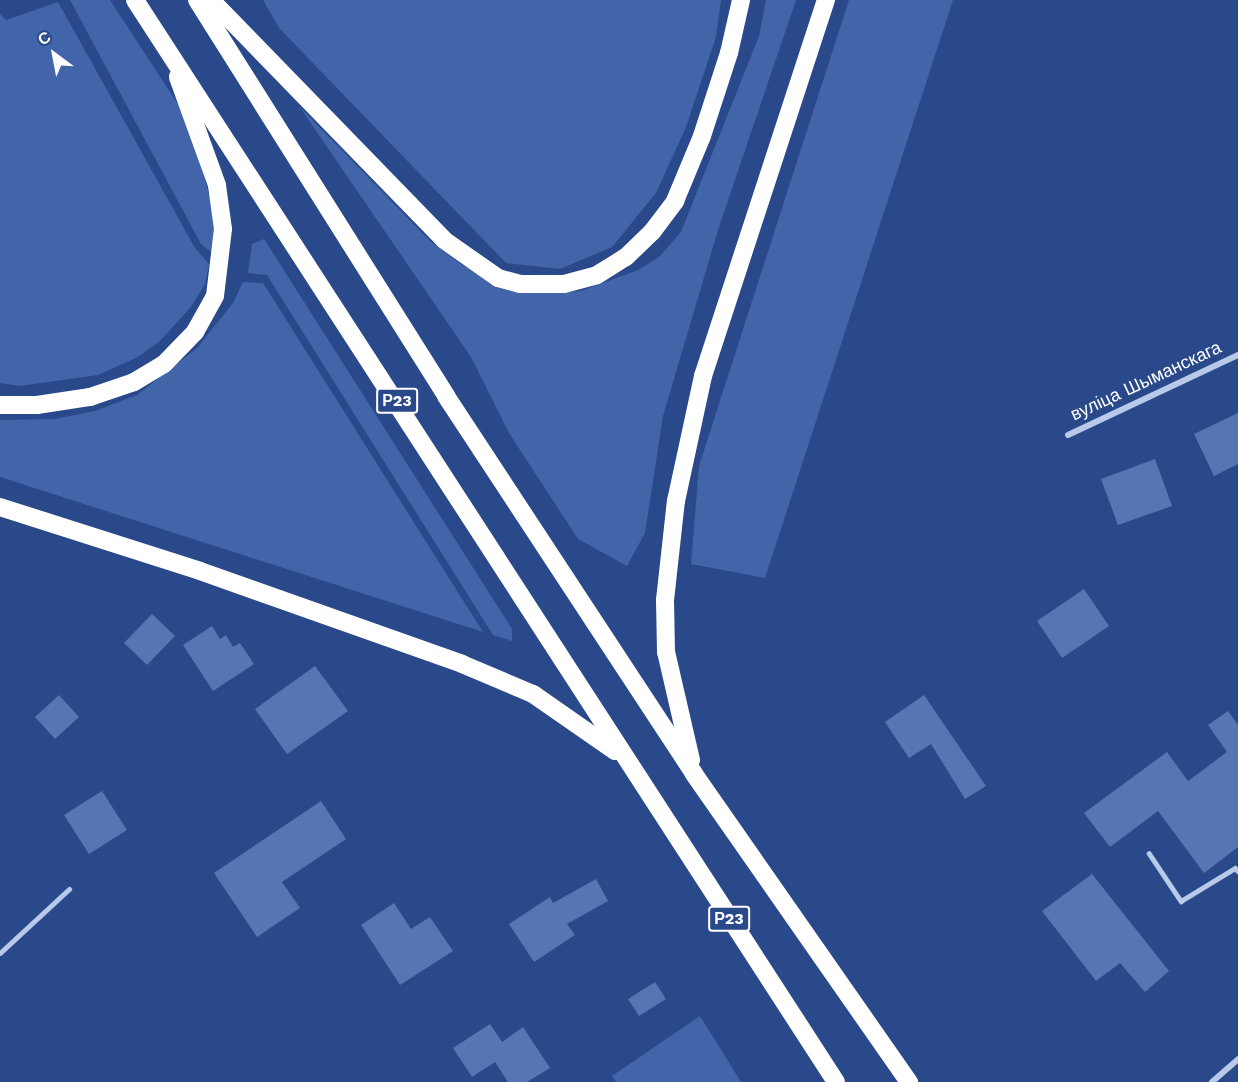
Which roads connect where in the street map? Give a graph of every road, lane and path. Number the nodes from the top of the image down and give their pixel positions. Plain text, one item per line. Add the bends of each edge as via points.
1 (135, 0) edge
2 (197, 0) edge
3 (211, 0) edge
4 (741, 0) edge
5 (826, 0) edge
6 (169, 50) junction
7 (1238, 355) edge
8 (0, 405) edge
9 (1068, 435) dead end
10 (0, 507) edge
11 (622, 755) junction
12 (694, 774) junction
13 (1149, 853) dead end
14 (1238, 871) edge
15 (69, 889) dead end
16 (0, 953) edge
17 (1238, 1059) edge
18 (836, 1082) edge
19 (909, 1082) edge
20 (1212, 1082) edge

1 - 6 highway, Р23
2 - 12 highway, Р23 via 377,291
3 - 4 highway via 444,240 498,279 520,285 564,284 597,275 626,257 652,232 675,201 702,136 729,53
5 - 12 highway, Р23 via 703,376 676,501 665,600 666,652
6 - 8 highway, Р23 via 217,185 223,229 215,296 195,332 164,364 134,382 90,397 37,405
6 - 11 highway, Р23
7 - 9 street, вуліца Шыманскага
10 - 11 highway, Р23 via 200,571 462,664 533,694
11 - 18 highway, Р23
12 - 19 highway, Р23
13 - 14 lane via 1181,901 1235,868
15 - 16 lane
17 - 20 street

